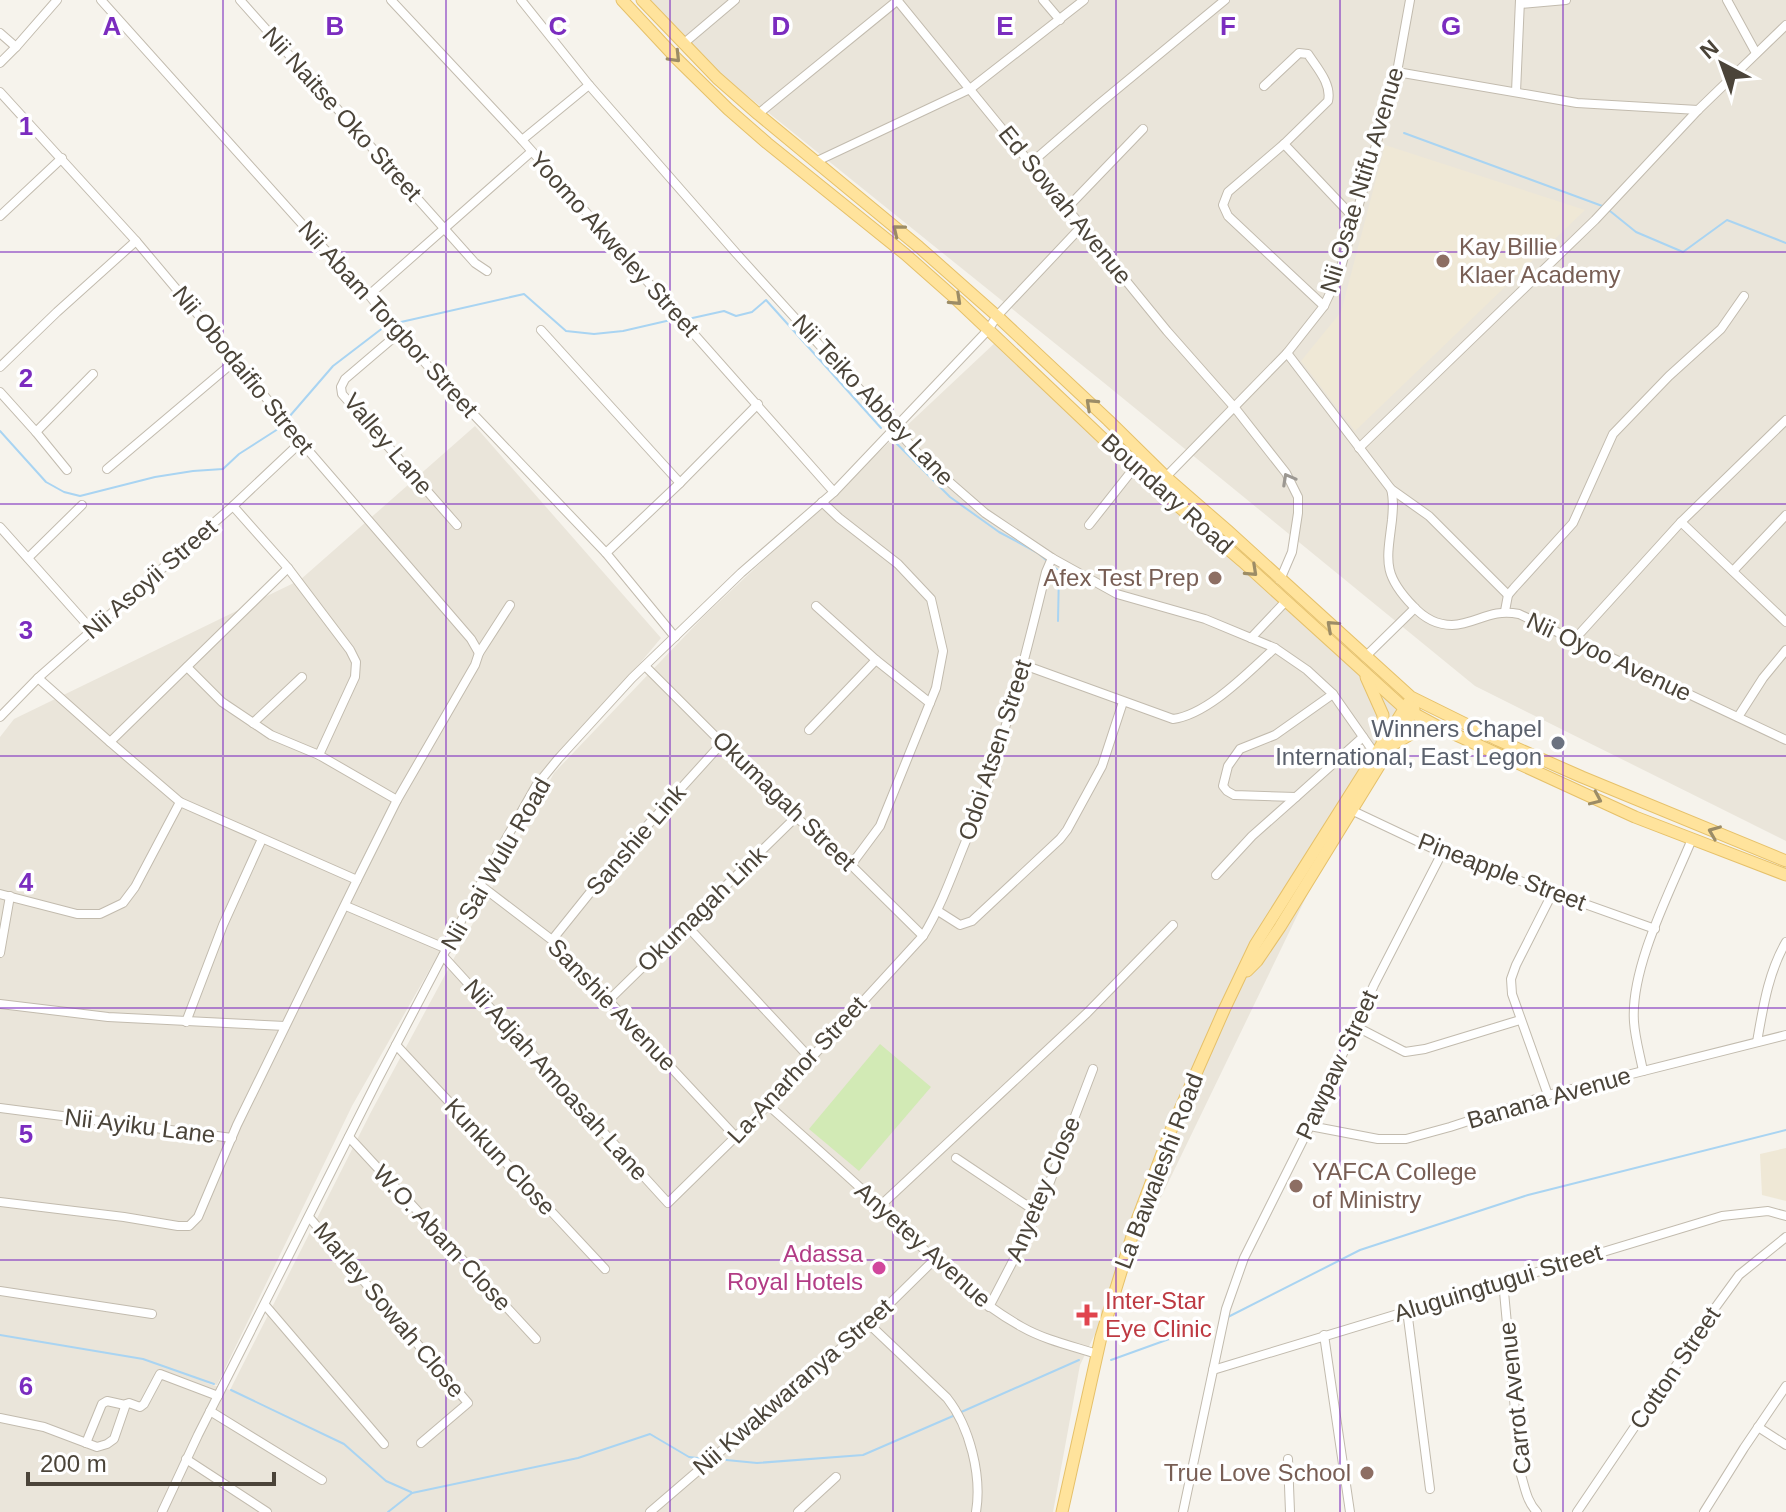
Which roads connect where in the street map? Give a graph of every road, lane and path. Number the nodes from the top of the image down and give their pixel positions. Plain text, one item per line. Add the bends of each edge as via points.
1 (57, 0) edge
2 (101, 0) edge
3 (240, 0) edge
4 (391, 0) edge
5 (521, 0) edge
6 (622, 0) edge
7 (642, 0) edge
8 (735, 0) edge
9 (898, 0) edge
10 (1043, 0) edge
11 (1084, 0) edge
12 (1225, 0) edge
13 (1410, 0) edge
14 (1566, 0) edge
15 (1727, 0) edge
16 (1520, 2) edge
17 (1060, 20) junction
18 (1786, 25) edge
19 (0, 33) edge
20 (683, 44) junction
21 (16, 47) junction
22 (1756, 53) junction
23 (0, 63) edge
24 (1397, 72) junction
25 (589, 85) junction
26 (1264, 86) dead end
27 (970, 89) junction
28 (0, 92) edge
29 (1516, 92) junction
30 (1698, 110) junction
31 (758, 114) junction
32 (1143, 129) dead end
33 (522, 140) junction
34 (1284, 144) junction
35 (531, 152) junction
36 (62, 158) junction
37 (815, 162) junction
38 (1031, 163) junction
39 (1067, 208) junction
40 (0, 216) edge
41 (1355, 219) junction
42 (1082, 226) junction
43 (444, 228) junction
44 (136, 241) junction
45 (487, 271) dead end
46 (369, 295) junction
47 (1744, 296) dead end
48 (1324, 306) junction
49 (997, 316) junction
50 (541, 330) dead end
51 (988, 330) junction
52 (399, 333) junction
53 (1287, 353) junction
54 (236, 360) junction
55 (0, 367) edge
56 (93, 374) dead end
57 (0, 392) edge
58 (758, 404) junction
59 (1235, 408) junction
60 (1786, 420) edge
61 (895, 427) junction
62 (36, 432) junction
63 (301, 442) junction
64 (1359, 448) junction
65 (1134, 468) junction
66 (107, 469) dead end
67 (67, 470) dead end
68 (1167, 478) junction
69 (680, 483) junction
70 (1156, 487) junction
71 (1391, 489) junction
72 (834, 492) junction
73 (822, 502) junction
74 (82, 505) dead end
75 (233, 506) junction
76 (1786, 515) edge
77 (1681, 522) junction
78 (457, 525) dead end
79 (1089, 525) dead end
80 (0, 527) edge
81 (606, 553) junction
82 (28, 558) junction
83 (1052, 560) junction
84 (288, 568) junction
85 (1733, 571) junction
86 (1280, 580) junction
87 (1508, 595) junction
88 (1286, 601) junction
89 (510, 605) dead end
90 (816, 606) dead end
91 (1415, 608) junction
92 (1505, 611) junction
93 (1786, 622) edge
94 (91, 629) junction
95 (675, 637) junction
96 (1251, 638) junction
97 (1573, 641) junction
98 (1275, 648) junction
99 (1786, 650) edge
100 (479, 653) junction
101 (1365, 657) junction
102 (876, 660) junction
103 (1024, 665) junction
104 (645, 666) junction
105 (187, 667) junction
106 (1362, 670) junction
107 (302, 677) dead end
108 (38, 678) junction
109 (1333, 694) junction
110 (1415, 699) junction
111 (1123, 702) junction
112 (930, 703) junction
113 (1408, 711) junction
114 (0, 717) edge
115 (1738, 717) junction
116 (253, 723) junction
117 (1439, 727) junction
118 (809, 730) dead end
119 (1363, 737) junction
120 (1786, 740) edge
121 (110, 742) junction
122 (722, 743) junction
123 (1388, 743) junction
124 (1375, 754) junction
125 (319, 755) junction
126 (1296, 797) junction
127 (397, 800) junction
128 (180, 802) junction
129 (1351, 810) junction
130 (796, 817) junction
131 (262, 839) junction
132 (1692, 839) junction
133 (1442, 853) junction
134 (851, 865) junction
135 (1785, 868) edge
136 (1216, 875) dead end
137 (357, 880) junction
138 (480, 885) junction
139 (1553, 892) junction
140 (0, 894) edge
141 (10, 896) junction
142 (346, 906) junction
143 (938, 911) junction
144 (686, 925) junction
145 (1173, 925) dead end
146 (1655, 929) junction
147 (923, 936) junction
148 (552, 940) junction
149 (1786, 942) edge
150 (445, 952) junction
151 (0, 953) edge
152 (1241, 977) junction
153 (609, 1000) junction
154 (0, 1004) edge
155 (1520, 1020) junction
156 (186, 1022) junction
157 (285, 1026) junction
158 (1355, 1026) junction
159 (1786, 1035) edge
160 (1757, 1042) junction
161 (396, 1045) junction
162 (810, 1058) junction
163 (1093, 1069) dead end
164 (1643, 1071) junction
165 (1548, 1095) junction
166 (768, 1105) junction
167 (0, 1108) edge
168 (1310, 1126) junction
169 (735, 1136) junction
170 (349, 1137) junction
171 (232, 1138) junction
172 (956, 1158) dead end
173 (0, 1202) edge
174 (668, 1203) joint
175 (880, 1206) junction
176 (1038, 1213) junction
177 (1786, 1216) edge
178 (309, 1217) junction
179 (1786, 1237) edge
180 (934, 1260) junction
181 (605, 1269) dead end
182 (1503, 1281) junction
183 (0, 1291) edge
184 (265, 1305) junction
185 (989, 1307) junction
186 (1407, 1310) junction
187 (152, 1314) dead end
188 (869, 1324) junction
189 (1324, 1335) junction
190 (536, 1339) dead end
191 (1097, 1354) junction
192 (1213, 1370) junction
193 (1786, 1386) edge
194 (218, 1396) junction
195 (125, 1405) junction
196 (210, 1411) junction
197 (0, 1418) edge
198 (1758, 1427) junction
199 (86, 1443) junction
200 (421, 1443) dead end
201 (384, 1444) dead end
202 (1786, 1445) edge
203 (186, 1459) junction
204 (1288, 1459) dead end
205 (836, 1477) dead end
206 (322, 1480) dead end
207 (1430, 1489) dead end
208 (162, 1512) edge
209 (267, 1512) edge
210 (650, 1512) edge
211 (798, 1512) edge
212 (976, 1512) edge
213 (1062, 1512) edge
214 (1183, 1512) edge
215 (1290, 1512) edge
216 (1350, 1512) edge
217 (1537, 1512) edge
218 (1577, 1512) edge
219 (1704, 1512) edge

1 - 21 street
2 - 46 street, Nii Abam Torgbor Street
3 - 43 street, Nii Naitse Oko Street
4 - 33 street, Yoomo Akweley Street
5 - 25 street, Nii Teiko Abbey Lane
6 -> 51 main road, Boundary Road via 728,109 905,254
7 - 20 main road, Boundary Road
8 - 20 street
9 - 27 street, Ed Sowah Avenue
9 - 31 street
10 - 17 street
11 - 17 street
12 - 38 street
13 - 24 street, Nii Osae Ntifu Avenue
14 - 16 street
15 - 22 street
16 - 29 street
17 - 27 street
18 - 22 street
19 - 21 street
20 - 31 main road, Boundary Road
21 - 23 street
22 - 30 street
24 - 29 street
24 - 41 street, Nii Osae Ntifu Avenue
25 - 33 street
25 - 61 street, Nii Teiko Abbey Lane
26 - 34 street via 1299,53 1308,54 1328,86 1328,101
27 - 37 street
27 - 38 street, Ed Sowah Avenue
28 - 36 street, Nii Obodaifio Street
29 - 30 street via 1577,103
30 - 64 street via 1595,220
31 - 37 main road, Boundary Road
32 - 39 street
33 - 35 street, Yoomo Akweley Street
34 - 41 street
34 - 48 street via 1228,192 1223,205 1228,216
35 - 43 street
35 - 58 street, Yoomo Akweley Street
36 - 40 street
36 - 44 street, Nii Obodaifio Street
49 -> 37 main road, Boundary Road
38 - 39 street, Ed Sowah Avenue
39 - 42 street, Ed Sowah Avenue
41 - 48 street, Nii Osae Ntifu Avenue
42 - 49 street, Nii Sai Wulu Road
42 - 59 street, Ed Sowah Avenue
43 - 45 street, Nii Naitse Oko Street
43 - 46 street
44 - 54 street, Nii Obodaifio Street
44 - 55 street
46 - 52 street, Nii Abam Torgbor Street
47 - 87 street via 1721,329 1613,434 1573,523
48 - 53 street, Nii Osae Ntifu Avenue
49 - 51 street, Nii Sai Wulu Road
68 -> 49 main road, Boundary Road
50 - 69 street
51 - 61 street, Nii Sai Wulu Road
51 - 65 main road, Boundary Road
52 - 78 street, Valley Lane via 345,379 342,394
52 - 81 street, Nii Abam Torgbor Street
53 - 59 street, Nii Osae Ntifu Avenue
53 - 64 street
54 - 63 street, Nii Obodaifio Street
54 - 66 street
56 - 62 street
57 - 62 street
58 - 69 street
58 - 72 street, Yoomo Akweley Street
59 - 68 street, Nii Osae Ntifu Avenue
86 -> 59 street, Ed Sowah Avenue via 1292,552 1298,497 1286,473
60 - 77 street
61 - 72 street, Nii Sai Wulu Road
61 - 83 street, Nii Teiko Abbey Lane via 985,513
62 - 67 street
63 - 75 street, Nii Asoyii Street
63 - 100 street, Nii Obodaifio Street
64 - 71 street
65 - 70 main road, Boundary Road
65 - 79 street
68 - 70 street, Nii Osae Ntifu Avenue
68 - 86 main road, Boundary Road
69 - 81 street
70 -> 88 main road, Boundary Road
71 - 87 street via 1429,516
71 - 91 street, Nii Oyoo Avenue via 1388,570
72 - 73 street, Nii Sai Wulu Road
73 - 95 street, Nii Sai Wulu Road
73 - 112 street via 898,564 931,599 943,651
74 - 82 street
75 - 84 street
75 - 94 street, Nii Asoyii Street
76 - 85 street
77 - 85 street
77 - 97 street
80 - 82 street
81 - 95 street, Nii Abam Torgbor Street
82 - 94 street
83 - 96 street, Nii Teiko Abbey Lane via 1117,594
83 - 103 street, Odoi Atsen Street
84 - 105 street
84 - 125 street via 356,662 355,677
85 - 93 street
101 -> 86 main road, Boundary Road
87 - 92 street
88 - 96 street
88 - 106 main road, Boundary Road
89 - 100 street
90 - 102 street
91 - 92 street, Nii Oyoo Avenue via 1429,620 1450,625
91 - 101 street
92 - 97 street, Nii Oyoo Avenue
94 - 108 street, Nii Asoyii Street
95 - 104 street, Nii Sai Wulu Road
96 - 98 street, Nii Teiko Abbey Lane
97 - 115 street, Nii Oyoo Avenue
98 - 109 street, Nii Teiko Abbey Lane
98 - 111 street via 1183,718
99 - 115 street
100 - 127 street
101 - 110 main road, Boundary Road
102 - 112 street
102 - 118 street
103 - 111 street
103 - 143 street, Odoi Atsen Street via 982,804
104 - 122 street, Okumagah Street
104 - 138 street, Nii Sai Wulu Road via 536,786
105 - 116 street via 222,702
105 - 121 street
106 - 113 main road, Boundary Road
106 - 123 main road via 1383,715
107 - 116 street
108 - 114 street, Nii Asoyii Street
108 - 121 street
109 - 119 street, Nii Teiko Abbey Lane
109 - 126 street via 1275,735 1240,749 1228,766 1223,786 1234,795
110 - 113 main road, La Bawaleshi Road
135 -> 110 main road, Boundary Road
111 - 143 street via 1102,766 1060,839 972,921 960,925
112 - 134 street via 880,826
113 - 117 main road, Boundary Road
113 - 123 main road, La Bawaleshi Road
115 - 120 street, Nii Oyoo Avenue
116 - 125 street
117 - 123 main road
117 -> 132 main road, Boundary Road
119 - 124 street, Nii Teiko Abbey Lane
119 - 126 street
121 - 128 street
122 - 130 street, Okumagah Street
122 - 148 street, Sanshie Link
123 - 124 main road, La Bawaleshi Road
123 - 129 main road, La Bawaleshi Road
124 - 152 main road, La Bawaleshi Road via 1255,945
125 - 127 street
126 - 136 street
127 - 137 street
128 - 131 street
128 - 141 street via 123,903 100,914 77,914
129 - 133 street, Pineapple Street
129 - 152 main road, La Bawaleshi Road via 1280,927
130 - 134 street, Okumagah Street
130 - 144 street, Okumagah Link
131 - 137 street
131 - 156 street
132 - 135 main road, Boundary Road
132 - 146 street
133 - 139 street, Pineapple Street
133 - 158 street, Pawpaw Street
134 - 147 street, Okumagah Street
137 - 142 street
138 - 148 street, Sanshie Avenue
138 - 150 street, Nii Sai Wulu Road
139 - 146 street, Pineapple Street
139 - 155 street via 1511,979
140 - 141 street
141 - 151 street
142 - 150 street
142 - 157 street
143 - 147 street, Odoi Atsen Street
144 - 153 street, Okumagah Link
144 - 162 street
145 - 175 street via 1105,996
146 - 164 street via 1635,999
147 - 162 street, La-Anarhor Street
148 - 153 street, Sanshie Avenue
149 - 160 street via 1765,993
150 - 161 street, Nii Sai Wulu Road
150 - 174 street, Nii Adjah Amoasah Lane
152 - 191 main road, La Bawaleshi Road via 1171,1130 1137,1220
153 - 169 street, Sanshie Avenue
154 - 156 street
155 - 158 street via 1405,1052
155 - 165 street
156 - 157 street
157 - 171 street
158 - 168 street, Pawpaw Street
159 - 160 street, Banana Avenue
160 - 164 street, Banana Avenue
161 - 170 street, Nii Sai Wulu Road
161 - 181 street, Kunkun Close
162 - 166 street, La-Anarhor Street
163 - 176 street, Anyetey Close
164 - 165 street, Banana Avenue
165 - 168 street, Banana Avenue via 1406,1139
166 - 169 street, La-Anarhor Street
166 - 175 street, Anyetey Avenue
167 - 171 street, Nii Ayiku Lane
168 - 192 street, Pawpaw Street via 1244,1258
169 - 174 street, La-Anarhor Street
170 - 178 street, Nii Sai Wulu Road
170 - 190 street, W.O. Abam Close
171 - 173 street via 198,1217 189,1226
172 - 176 street
175 - 180 street, Anyetey Avenue
176 - 185 street, Anyetey Close
177 - 182 street, Aluguingtugui Street via 1768,1211 1722,1216
178 - 184 street, Nii Sai Wulu Road
178 - 200 street, Marley Sowah Close via 468,1403
179 - 218 street, Cotton Street via 1739,1275
180 - 185 street, Anyetey Avenue
180 - 188 street, Nii Kwakwaranya Street
182 - 186 street, Aluguingtugui Street
182 - 217 street, Carrot Avenue via 1521,1475
183 - 187 street
184 - 194 street, Nii Sai Wulu Road
184 - 201 street
185 - 191 street, Anyetey Avenue via 1025,1329
186 - 189 street, Aluguingtugui Street
186 - 207 street
188 - 210 street, Nii Kwakwaranya Street
188 - 212 street via 957,1410 975,1469
189 - 192 street, Aluguingtugui Street
189 - 216 street
191 - 213 main road, La Bawaleshi Road
192 - 214 street, Pawpaw Street
193 - 198 street
194 - 195 street via 160,1374 144,1404
194 - 196 street, Nii Sai Wulu Road
195 - 199 street via 102,1404
195 - 199 street via 114,1439 97,1447
196 - 203 street, Nii Sai Wulu Road
196 - 206 street
197 - 199 street
198 - 202 street
198 - 219 street
203 - 208 street, Nii Sai Wulu Road
203 - 209 street
204 - 215 street
205 - 211 street

